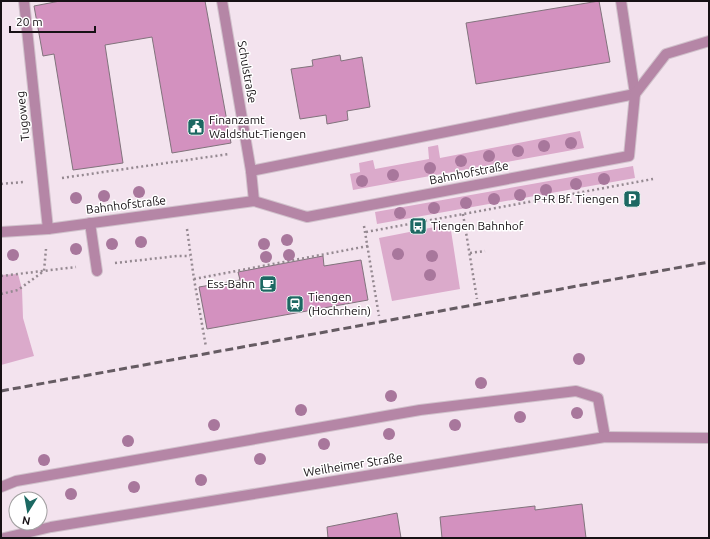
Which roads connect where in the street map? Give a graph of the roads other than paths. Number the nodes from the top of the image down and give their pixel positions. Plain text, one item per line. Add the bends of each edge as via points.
1 (24, 1) edge
2 (222, 1) edge
3 (621, 1) edge
4 (709, 41) edge
5 (635, 94) junction
6 (251, 170) junction
7 (254, 201) junction
8 (90, 223) junction
9 (48, 229) junction
10 (1, 232) edge
11 (97, 272) dead end
12 (605, 437) junction
13 (709, 438) edge
14 (1, 487) edge
15 (4, 538) edge

1 - 9 street, Tugoweg
2 - 6 street, Schulstraße
3 - 5 street, Bahnhofstraße
4 - 5 street via 666,54
5 - 6 street
5 - 7 street, Bahnhofstraße via 629,156 307,216
6 - 7 street
7 - 8 street, Bahnhofstraße
8 - 9 street, Bahnhofstraße
8 - 11 street
9 - 10 street, Bahnhofstraße
12 - 13 street, Weilheimer Straße
12 - 14 street via 598,398 576,392 420,410 16,481
12 - 15 street, Weilheimer Straße via 51,527

